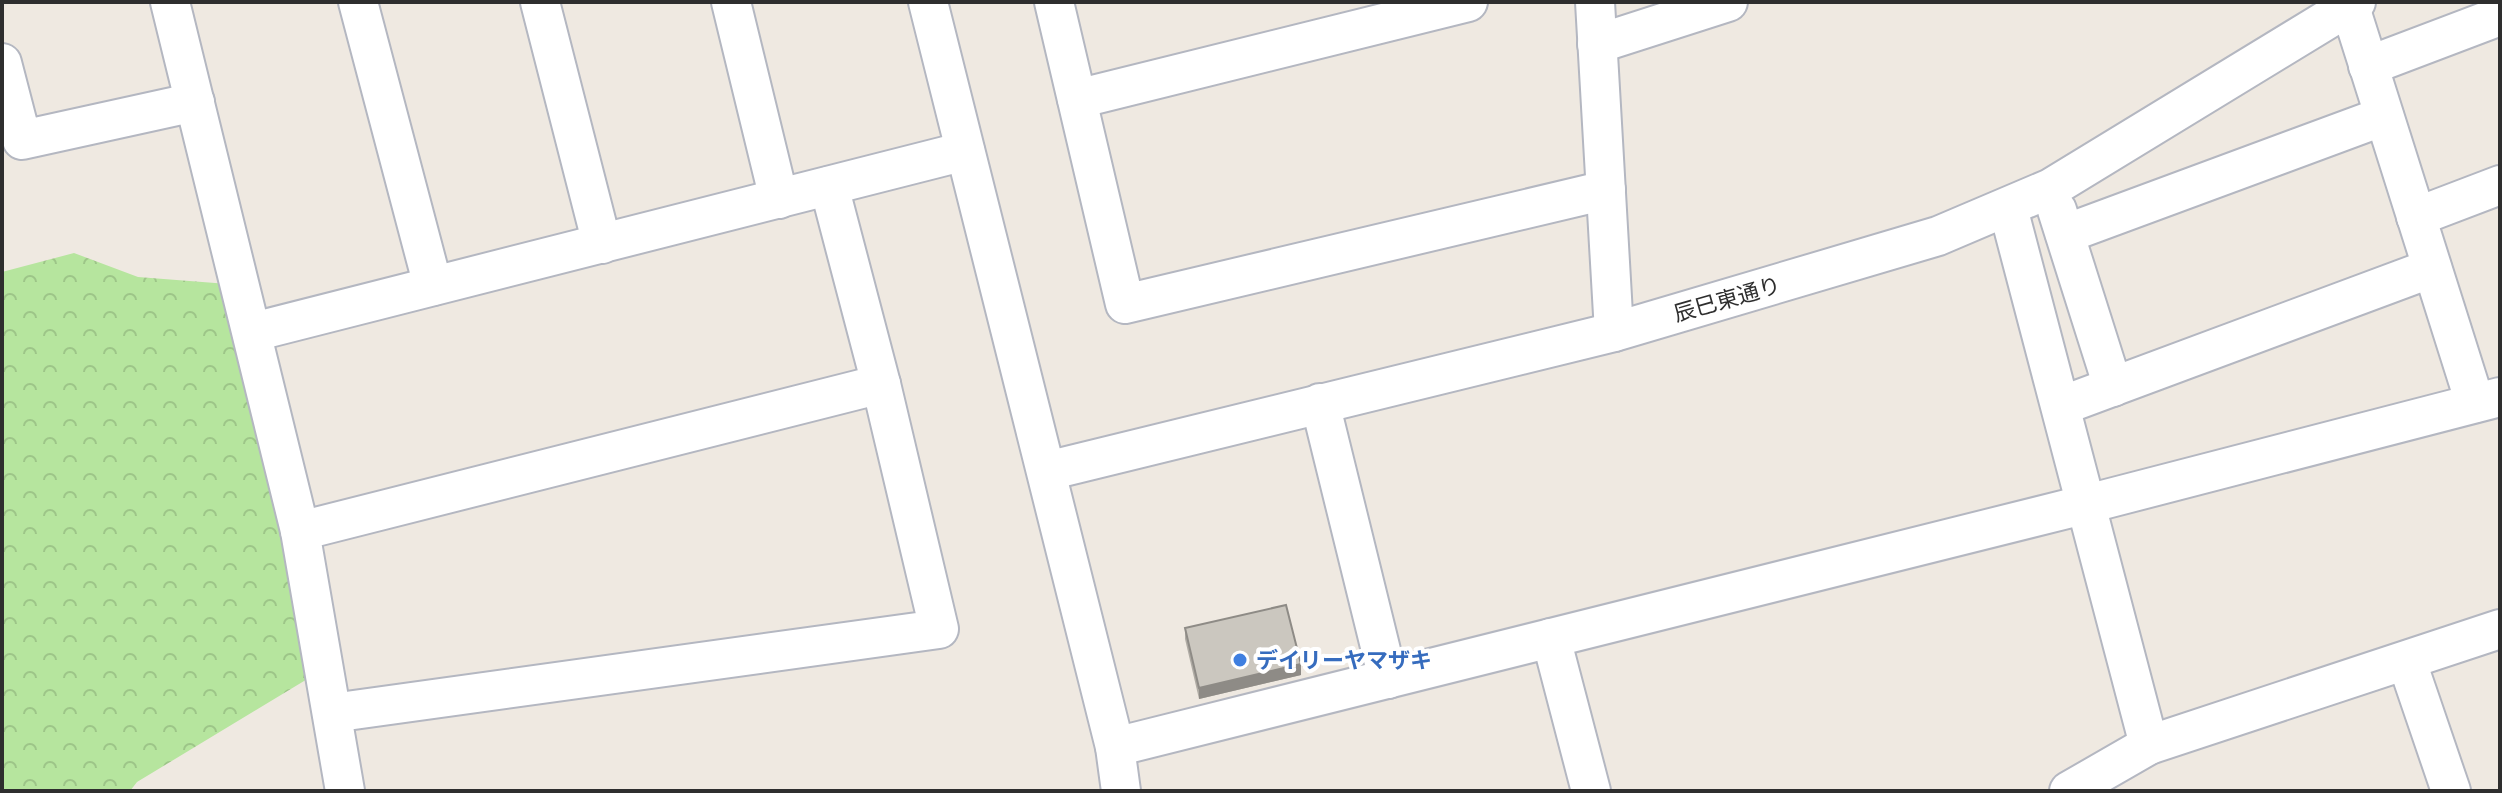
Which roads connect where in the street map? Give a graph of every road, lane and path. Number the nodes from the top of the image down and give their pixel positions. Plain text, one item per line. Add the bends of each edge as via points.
1 (170, 2) edge
2 (358, 2) edge
3 (540, 2) edge
4 (731, 2) edge
5 (928, 2) edge
6 (1054, 2) edge
7 (1468, 2) edge
8 (1595, 2) edge
9 (1728, 2) edge
10 (2353, 5) edge
11 (2500, 16) edge
12 (1597, 44) junction
13 (2, 63) edge
14 (2368, 66) junction
15 (1077, 99) junction
16 (195, 102) junction
17 (2384, 116) junction
18 (965, 151) junction
19 (2500, 185) edge
20 (829, 186) junction
21 (2051, 188) junction
22 (1606, 190) junction
23 (779, 199) junction
24 (2008, 208) junction
25 (2416, 217) junction
26 (2065, 234) junction
27 (602, 244) junction
28 (2432, 268) junction
29 (433, 286) junction
30 (253, 332) junction
31 (1614, 332) junction
32 (881, 384) junction
33 (2113, 387) junction
34 (2487, 400) edge
35 (1320, 403) junction
36 (2061, 406) junction
37 (1047, 471) junction
38 (2087, 504) junction
39 (300, 531) junction
40 (2500, 629) edge
41 (1551, 638) junction
42 (2407, 662) junction
43 (1388, 679) junction
44 (332, 713) junction
45 (2149, 745) junction
46 (1115, 747) junction
47 (345, 791) edge
48 (1121, 791) edge
49 (1591, 791) edge
50 (2069, 791) edge
51 (2451, 791) edge

1 - 16 street
2 - 29 street
3 - 27 street
4 - 23 street
5 - 18 street
6 - 15 street
7 - 15 street
8 - 12 street
9 - 12 street
10 - 14 street
10 - 21 street, 辰巳東通り
11 - 14 street
12 - 22 street
13 - 16 street via 22,140
14 - 17 street
15 - 22 street via 1125,304
16 - 30 street
17 - 25 street
17 - 26 street
18 - 20 street
18 - 37 street
19 - 25 street
20 - 23 street
20 - 32 street
21 - 24 street, 辰巳東通り
21 - 26 street
22 - 31 street
23 - 27 street
24 - 31 street, 辰巳東通り via 1938,236
24 - 36 street
25 - 28 street
26 - 33 street
27 - 29 street
28 - 33 street
28 - 34 street
29 - 30 street
30 - 39 street
31 - 35 street, 辰巳東通り
32 - 39 street
32 - 44 street via 939,629
33 - 36 street
34 - 38 street
35 - 37 street, 辰巳東通り
35 - 43 street
36 - 38 street
37 - 46 street
38 - 41 street
38 - 45 street
39 - 44 street
40 - 42 street
41 - 43 street
41 - 49 street
42 - 45 street
42 - 51 street
43 - 46 street
44 - 47 street
45 - 50 street
46 - 48 street

